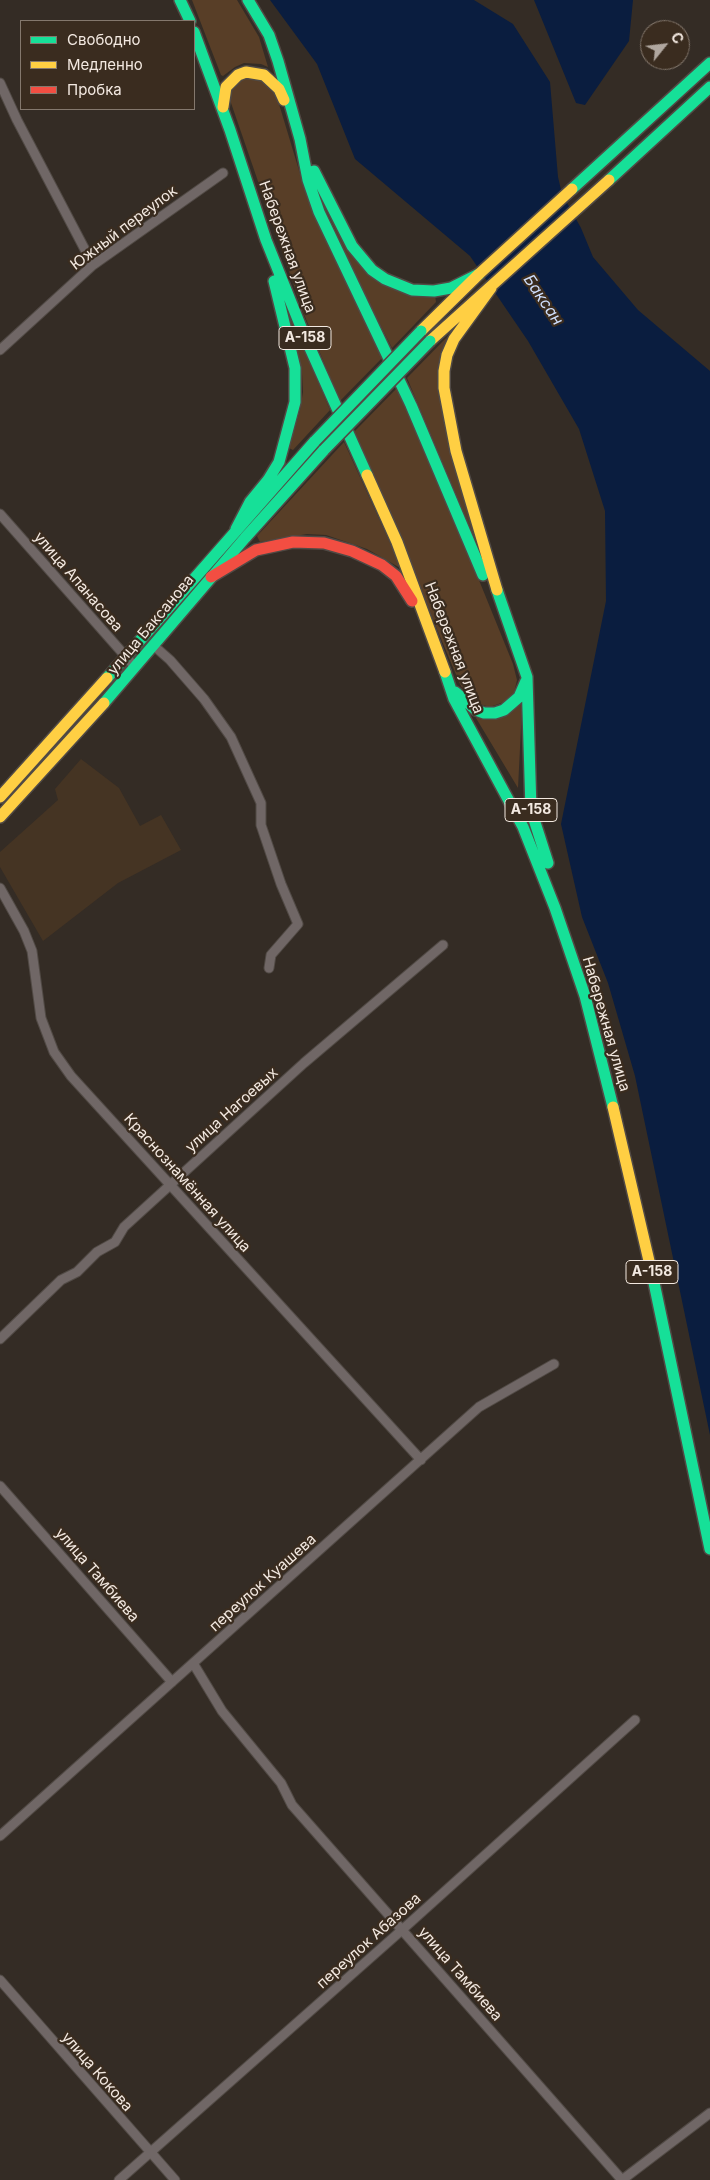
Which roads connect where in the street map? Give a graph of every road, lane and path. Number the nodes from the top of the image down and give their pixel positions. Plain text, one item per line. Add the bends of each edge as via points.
1 (180, 0) edge
2 (248, 0) edge
3 (190, 20) edge
4 (195, 35) edge
5 (710, 63) edge
6 (0, 83) edge
7 (710, 87) edge
8 (223, 111) junction
9 (294, 116) junction
10 (300, 139) junction
11 (223, 173) dead end
12 (266, 240) junction
13 (93, 265) junction
14 (479, 274) junction
15 (490, 288) junction
16 (0, 350) edge
17 (0, 514) edge
18 (236, 529) junction
19 (211, 577) junction
20 (506, 621) junction
21 (432, 638) junction
22 (154, 645) junction
23 (124, 657) junction
24 (135, 667) junction
25 (527, 677) junction
26 (448, 683) junction
27 (0, 796) edge
28 (0, 817) edge
29 (0, 888) edge
30 (443, 945) dead end
31 (269, 968) dead end
32 (585, 996) junction
33 (170, 1185) junction
34 (0, 1340) edge
35 (554, 1364) dead end
36 (421, 1460) junction
37 (0, 1486) edge
38 (710, 1549) edge
39 (193, 1664) junction
40 (172, 1682) junction
41 (635, 1720) dead end
42 (0, 1836) edge
43 (403, 1930) junction
44 (0, 1980) edge
45 (710, 2113) edge
46 (149, 2152) junction
47 (119, 2180) edge
48 (175, 2180) edge
49 (622, 2180) edge

1 - 3 main road
2 - 9 main road, А-158 via 269,36
4 - 8 main road, Набережная улица / А-158
5 - 14 main road
6 - 13 street
7 - 15 main road
8 - 9 main road via 226,87 246,72 255,72 272,81
8 - 12 main road, Набережная улица / А-158
9 - 10 main road, А-158
10 - 14 main road via 341,227 372,270 399,286 424,292 451,288
10 - 20 main road, А-158 via 308,180 319,212 411,406
11 - 13 street, Южный переулок
12 - 18 main road via 295,368 295,402 279,462 250,502
12 - 21 main road, Набережная улица / А-158 via 309,346 397,542
13 - 16 street, Южный переулок
14 - 18 main road, улица Баксанова, bridge via 315,441
15 - 19 main road, улица Баксанова, bridge via 430,340 324,450
15 - 20 main road via 454,339 447,355 444,388 456,451
17 - 23 street, улица Апанасова
18 - 23 main road, улица Баксанова
19 - 21 main road via 245,555 265,547 308,542 340,546 366,556 396,576
19 - 22 main road, улица Баксанова
20 - 25 main road, А-158
21 - 26 main road, Набережная улица / А-158
22 - 24 main road, улица Баксанова
22 - 31 street via 198,692 231,737 261,803 261,825 298,924 271,955
23 - 24 street, улица Апанасова
23 - 27 main road, улица Баксанова
24 - 28 main road, улица Баксанова
25 - 26 main road via 519,697 495,713 484,713 467,705
25 - 32 main road, А-158 via 531,810
26 - 32 main road, Набережная улица / А-158 via 462,716 523,827
29 - 33 street, Краснознамённая улица via 32,951 41,1018 54,1052
30 - 33 street, улица Нагоевых via 304,1063
32 - 38 main road, Набережная улица / А-158 via 656,1288
33 - 34 street, улица Нагоевых via 124,1227 115,1242 97,1252 77,1272 61,1280
33 - 36 street, Краснознамённая улица
35 - 36 street, переулок Куашева via 479,1408
36 - 39 street, переулок Куашева
37 - 40 street, улица Тамбиева
39 - 40 street, переулок Куашева
39 - 43 street, улица Тамбиева via 222,1711 281,1783 292,1804
40 - 42 street, переулок Куашева
41 - 43 street, переулок Абазова
43 - 46 street, переулок Абазова
43 - 49 street, улица Тамбиева
44 - 46 street, улица Кокова
45 - 49 street
46 - 47 street, переулок Абазова
46 - 48 street, улица Кокова

